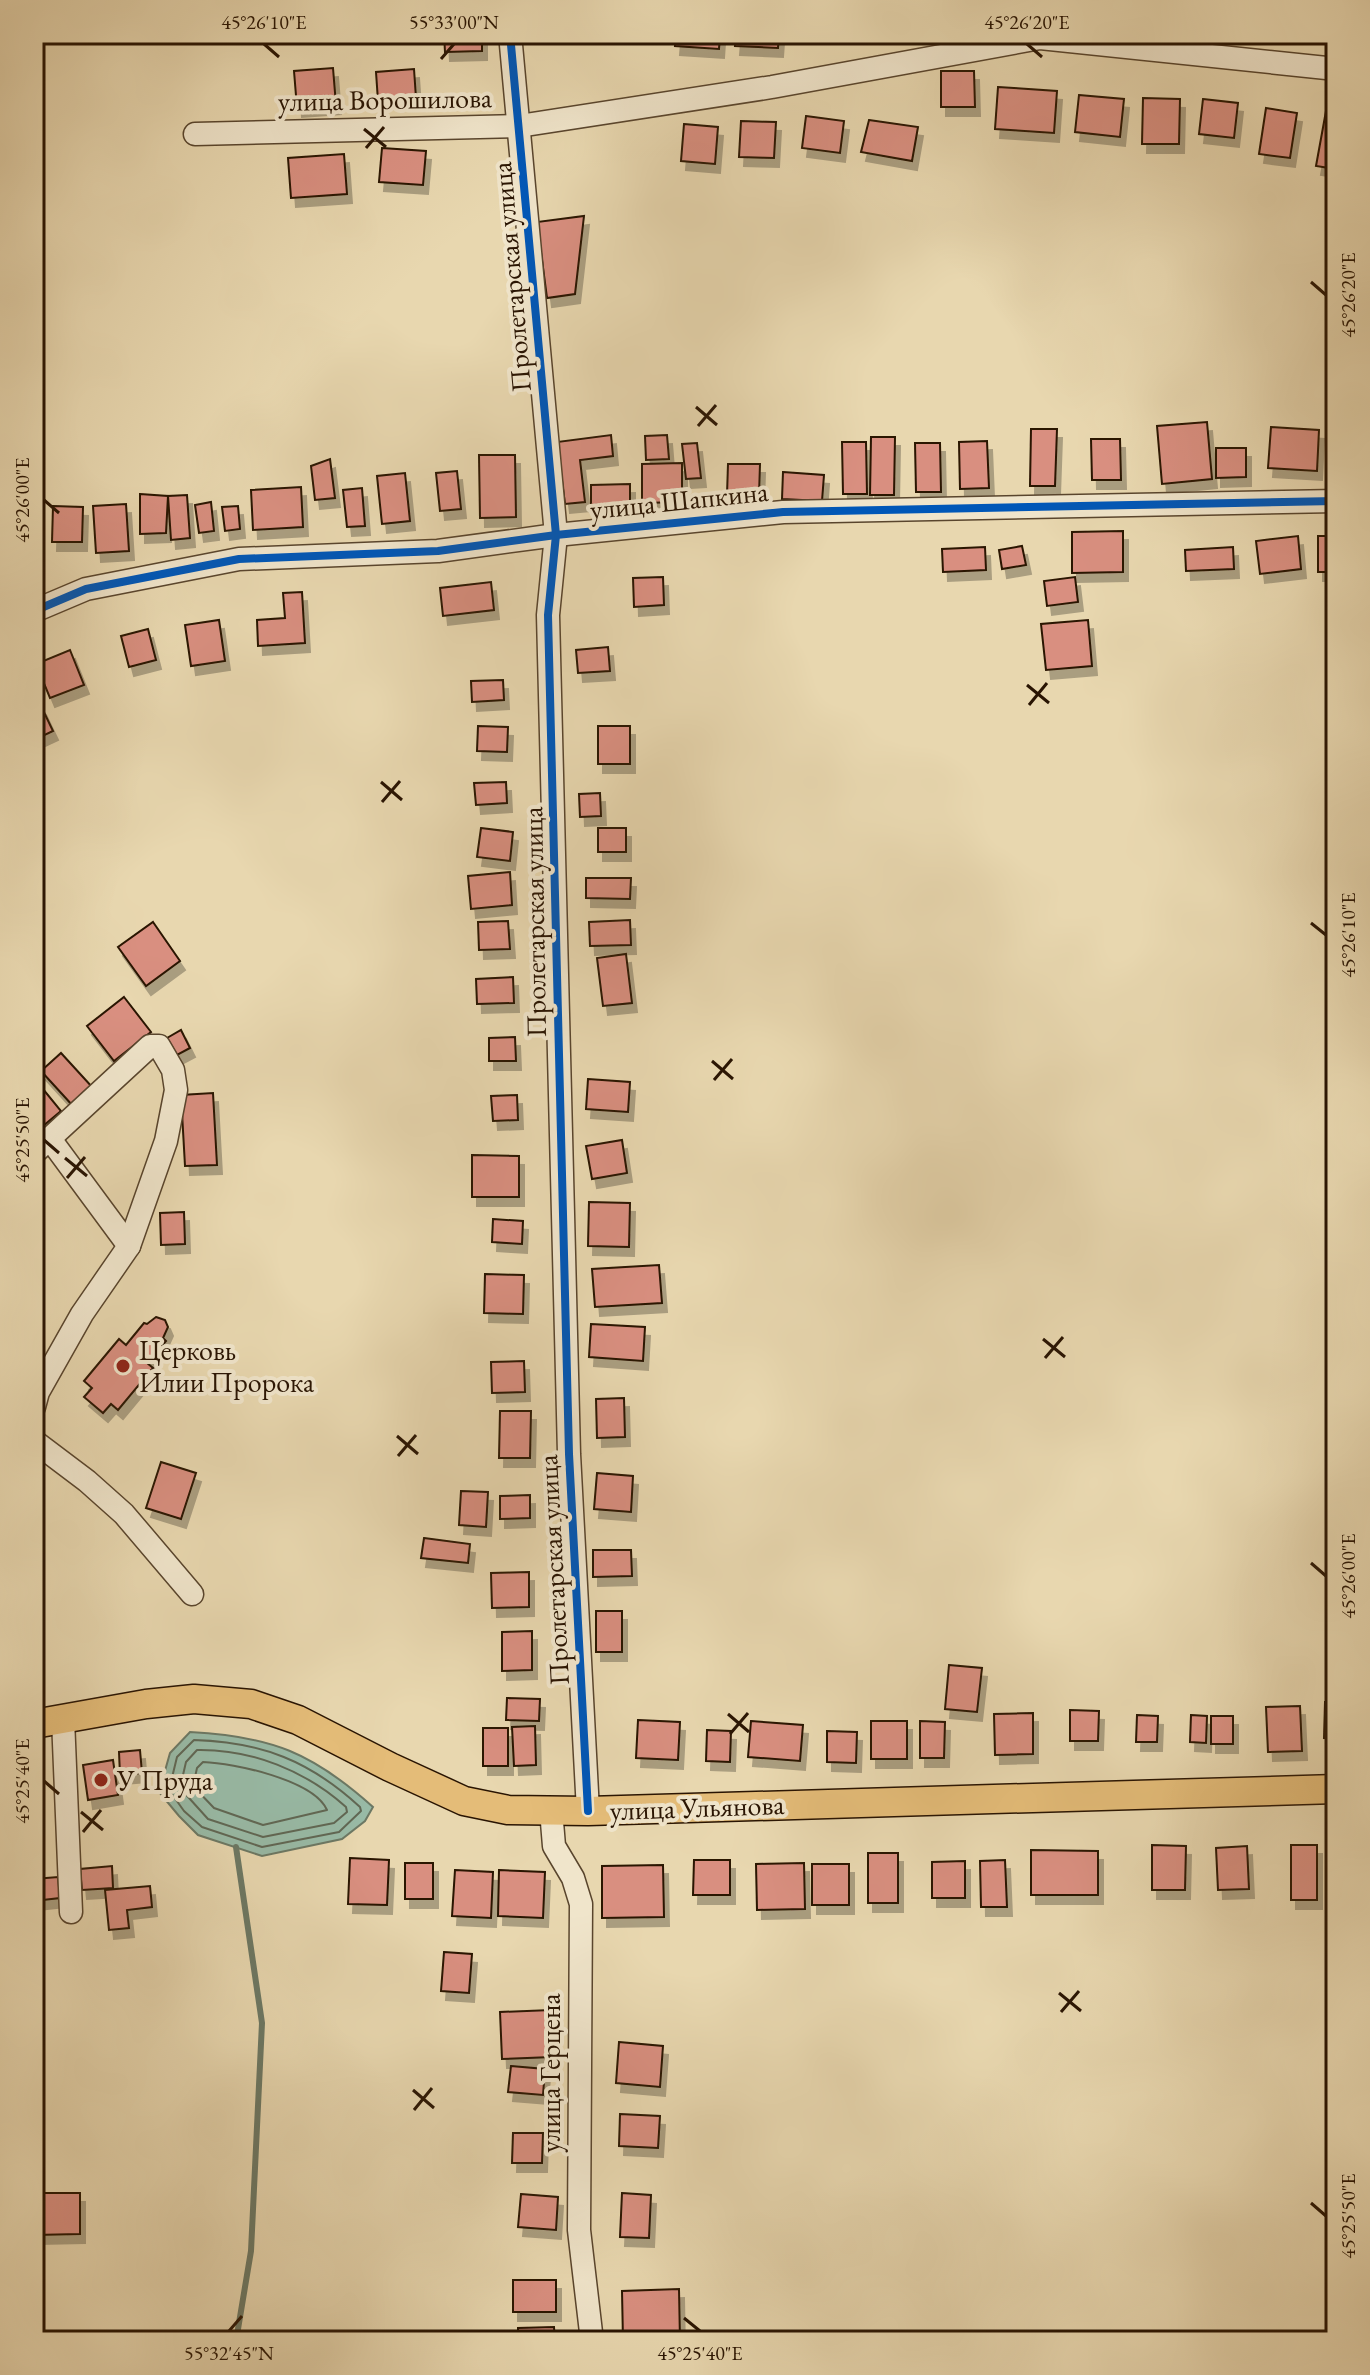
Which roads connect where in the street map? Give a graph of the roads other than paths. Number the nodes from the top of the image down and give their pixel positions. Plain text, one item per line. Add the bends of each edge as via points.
1 (510, 34) edge
2 (1336, 69) edge
3 (519, 126) junction
4 (195, 134) dead end
5 (1336, 501) edge
6 (556, 535) junction
7 (34, 611) edge
8 (42, 1146) edge
9 (129, 1246) junction
10 (34, 1407) edge
11 (34, 1441) edge
12 (192, 1594) dead end
13 (63, 1719) junction
14 (34, 1724) edge
15 (1336, 1789) edge
16 (551, 1810) junction
17 (588, 1811) junction
18 (71, 1912) dead end
19 (592, 2341) edge

1 - 3 street, Пролетарская улица
2 - 3 street, улица Ворошилова via 1040,38
3 - 4 street, улица Ворошилова
3 - 6 street, Пролетарская улица
5 - 6 street, улица Шапкина via 783,512
6 - 7 street, улица Шапкина via 438,551 239,559 86,589
6 - 17 street, Пролетарская улица via 548,615 569,1454
8 - 9 street
8 - 9 street via 150,1046 159,1046 173,1070 176,1090 166,1141
9 - 10 street via 82,1314
11 - 12 street via 124,1514
13 - 14 main road, улица Ульянова
13 - 16 main road, улица Ульянова via 194,1699 251,1704 298,1720 464,1801 508,1810
13 - 18 street
15 - 17 main road, улица Ульянова
16 - 17 main road, улица Ульянова
16 - 19 street, улица Герцена via 554,1846 581,1904 579,2230

